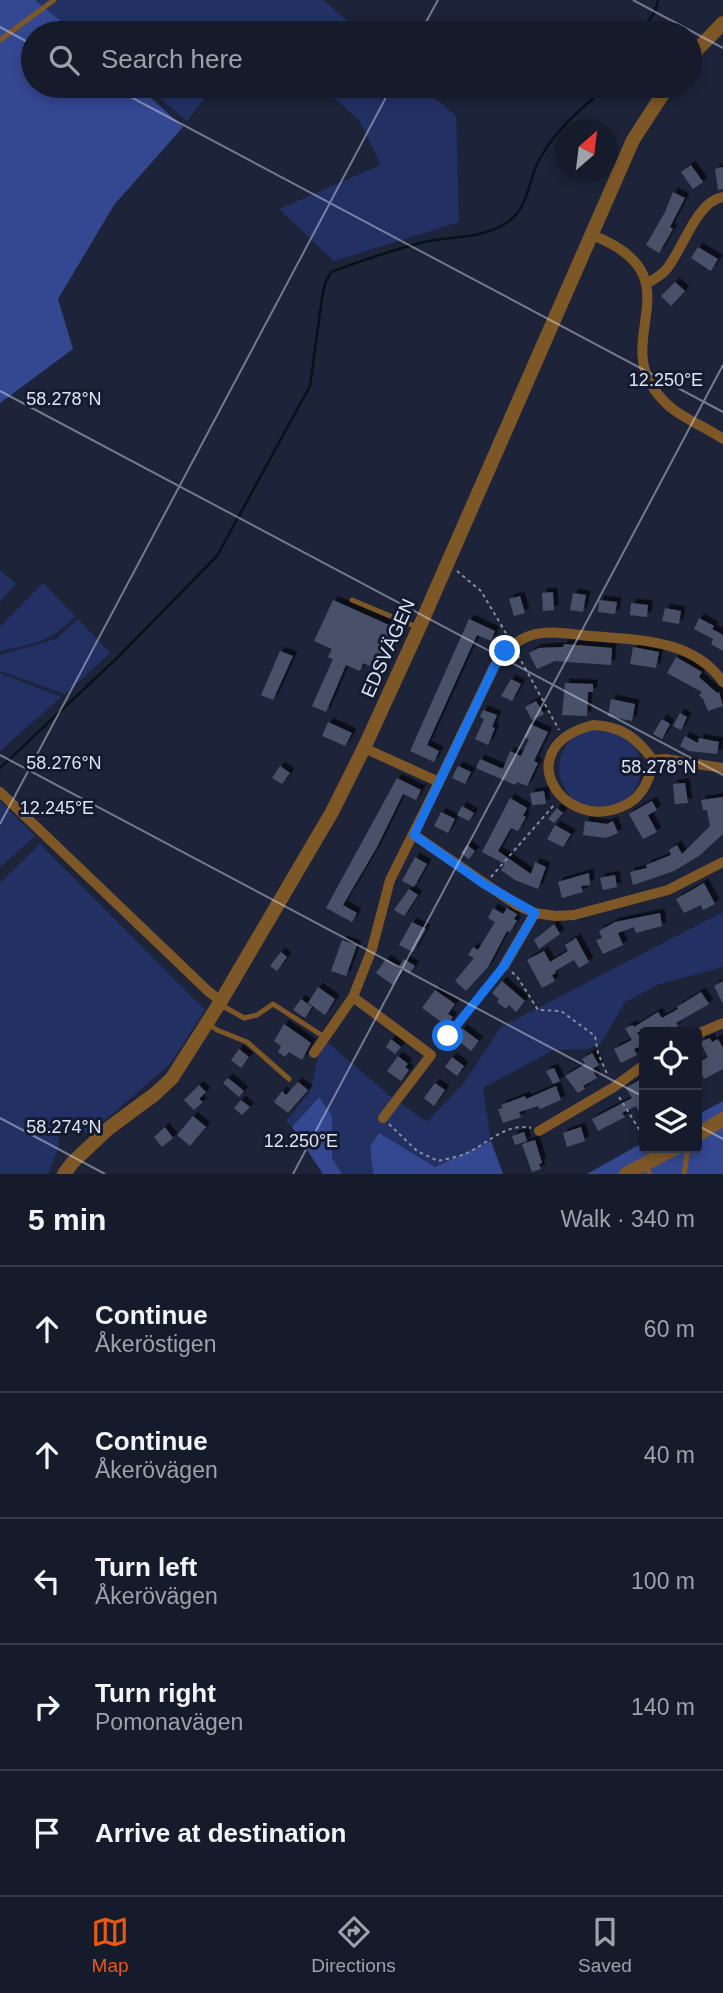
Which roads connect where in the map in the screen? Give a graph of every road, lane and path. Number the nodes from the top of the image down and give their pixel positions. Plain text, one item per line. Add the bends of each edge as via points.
1 (54, 0) edge
2 (26, 21) edge
3 (723, 23) edge
4 (21, 24) edge
5 (0, 40) edge
6 (702, 45) edge
7 (660, 98) edge
8 (723, 197) edge
9 (592, 235) junction
10 (646, 284) junction
11 (723, 439) edge
12 (447, 563) junction
13 (352, 600) dead end
14 (419, 628) junction
15 (513, 645) junction
16 (723, 682) edge
17 (563, 737) junction
18 (364, 748) junction
19 (653, 760) junction
20 (723, 768) edge
21 (439, 782) junction
22 (0, 792) edge
23 (561, 796) junction
24 (414, 835) junction
25 (723, 862) edge
26 (484, 884) junction
27 (535, 913) junction
28 (504, 966) junction
29 (353, 997) junction
30 (220, 1003) junction
31 (207, 1023) junction
32 (723, 1023) edge
33 (702, 1032) edge
34 (326, 1038) junction
35 (314, 1052) dead end
36 (431, 1055) junction
37 (639, 1069) edge
38 (289, 1079) dead end
39 (614, 1087) junction
40 (383, 1118) joint
41 (723, 1119) edge
42 (639, 1129) edge
43 (539, 1130) joint
44 (702, 1132) edge
45 (669, 1153) edge
46 (687, 1153) edge
47 (648, 1169) edge
48 (64, 1174) edge
49 (626, 1174) edge
50 (684, 1174) edge

1 - 2 lane
3 - 6 street
4 - 5 lane
7 - 9 street, EDSVÄGEN via 633,140
8 - 10 street via 701,211 664,272
9 - 10 street via 626,253
9 - 12 street, EDSVÄGEN
10 - 11 street via 643,369 671,410
12 - 14 street, EDSVÄGEN
12 - 15 path via 481,591
13 - 14 lane
14 - 18 street, EDSVÄGEN
15 - 16 street via 544,633 656,642 695,656
15 - 17 path
15 - 21 street via 495,665
17 - 19 street via 593,725 609,726 626,731
17 - 23 street via 549,759 549,774
18 - 21 street
18 - 30 street, EDSVÄGEN via 332,812
19 - 20 street
19 - 23 street via 643,791 612,811 594,813
21 - 24 street
22 - 30 street
23 - 26 path
24 - 26 street
24 - 29 street via 390,880 372,949
25 - 27 street via 668,890 612,906 574,915
26 - 27 street
27 - 28 street
28 - 36 path
28 - 39 path via 518,978 538,1010 561,1011 596,1036 598,1053
29 - 34 street
29 - 36 street
30 - 31 street, EDSVÄGEN
30 - 34 lane via 244,1018 277,1005
31 - 38 lane via 247,1042
31 - 48 street, EDSVÄGEN via 172,1078 109,1128
32 - 33 street
34 - 35 street
36 - 40 street
37 - 39 street
39 - 42 path
39 - 43 street
40 - 43 path via 417,1151 438,1161 465,1154 503,1132 523,1126
41 - 44 street
45 - 47 street
46 - 50 lane
47 - 49 street

